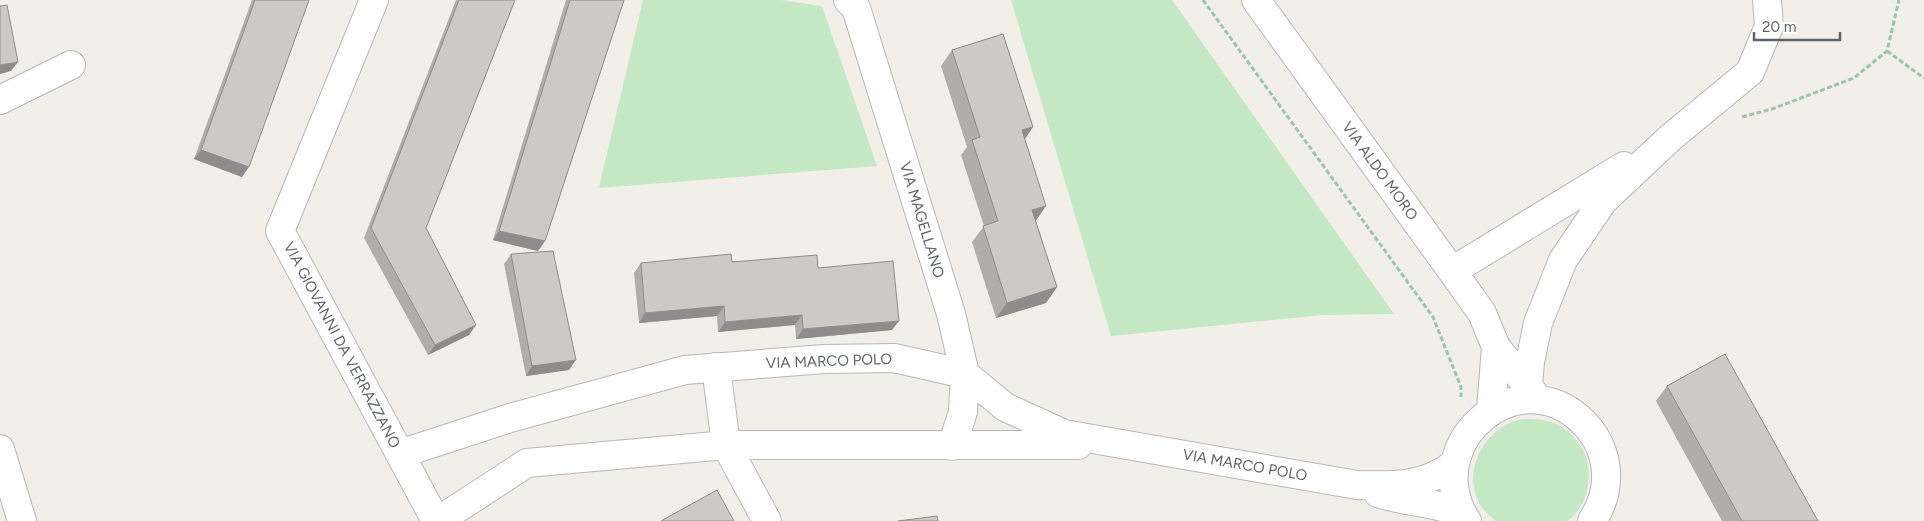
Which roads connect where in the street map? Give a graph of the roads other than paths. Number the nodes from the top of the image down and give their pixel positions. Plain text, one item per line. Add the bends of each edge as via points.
1 (374, 0) edge
2 (848, 0) edge
3 (1256, 0) edge
4 (1767, 0) edge
5 (71, 65) dead end
6 (0, 100) edge
7 (1670, 138) junction
8 (1452, 271) junction
9 (1496, 347) junction
10 (716, 367) junction
11 (965, 374) junction
12 (1533, 393) junction
13 (1492, 410) junction
14 (726, 444) junction
15 (1132, 445) junction
16 (952, 446) junction
17 (0, 449) edge
18 (402, 457) junction
19 (1454, 464) junction
20 (1358, 485) junction
21 (1465, 518) edge
22 (22, 521) edge
23 (437, 521) edge
24 (767, 521) edge
25 (1592, 521) edge

1 - 18 street, VIA GIOVANNI DA VERRAZZANO via 280,231
2 - 11 street, VIA MAGELLANO via 856,8 943,287
3 - 8 street, VIA ALDO MORO
4 - 7 street via 1769,26 1750,72
5 - 6 street
7 - 8 street
7 - 12 street via 1603,201 1563,260 1538,323 1530,362
8 - 9 street, VIA ALDO MORO via 1482,313
9 - 12 street, VIA ALDO MORO
9 - 13 street, VIA ALDO MORO
10 - 11 street, VIA MARCO POLO via 824,359 894,358
10 - 14 street
10 - 18 street, VIA MARCO POLO via 685,370 510,418 412,450
11 - 15 street, VIA MARCO POLO via 1005,407 1064,434
11 - 16 street, VIA MAGELLANO via 963,412
12 - 13 street
12 - 25 street via 1582,420 1597,439 1606,461 1607,485
13 - 19 street via 1474,424 1461,443
14 - 16 street, VIA MARCO POLO
14 - 23 street, VIA MARCO POLO via 527,463
14 - 24 street
15 - 16 street, VIA MARCO POLO
15 - 20 street, VIA MARCO POLO
17 - 22 street
18 - 23 street, VIA GIOVANNI DA VERRAZZANO
19 - 20 street, VIA MARCO POLO via 1441,474 1398,486
19 - 21 street via 1454,490
20 - 21 street, VIA MARCO POLO via 1399,500 1447,507

